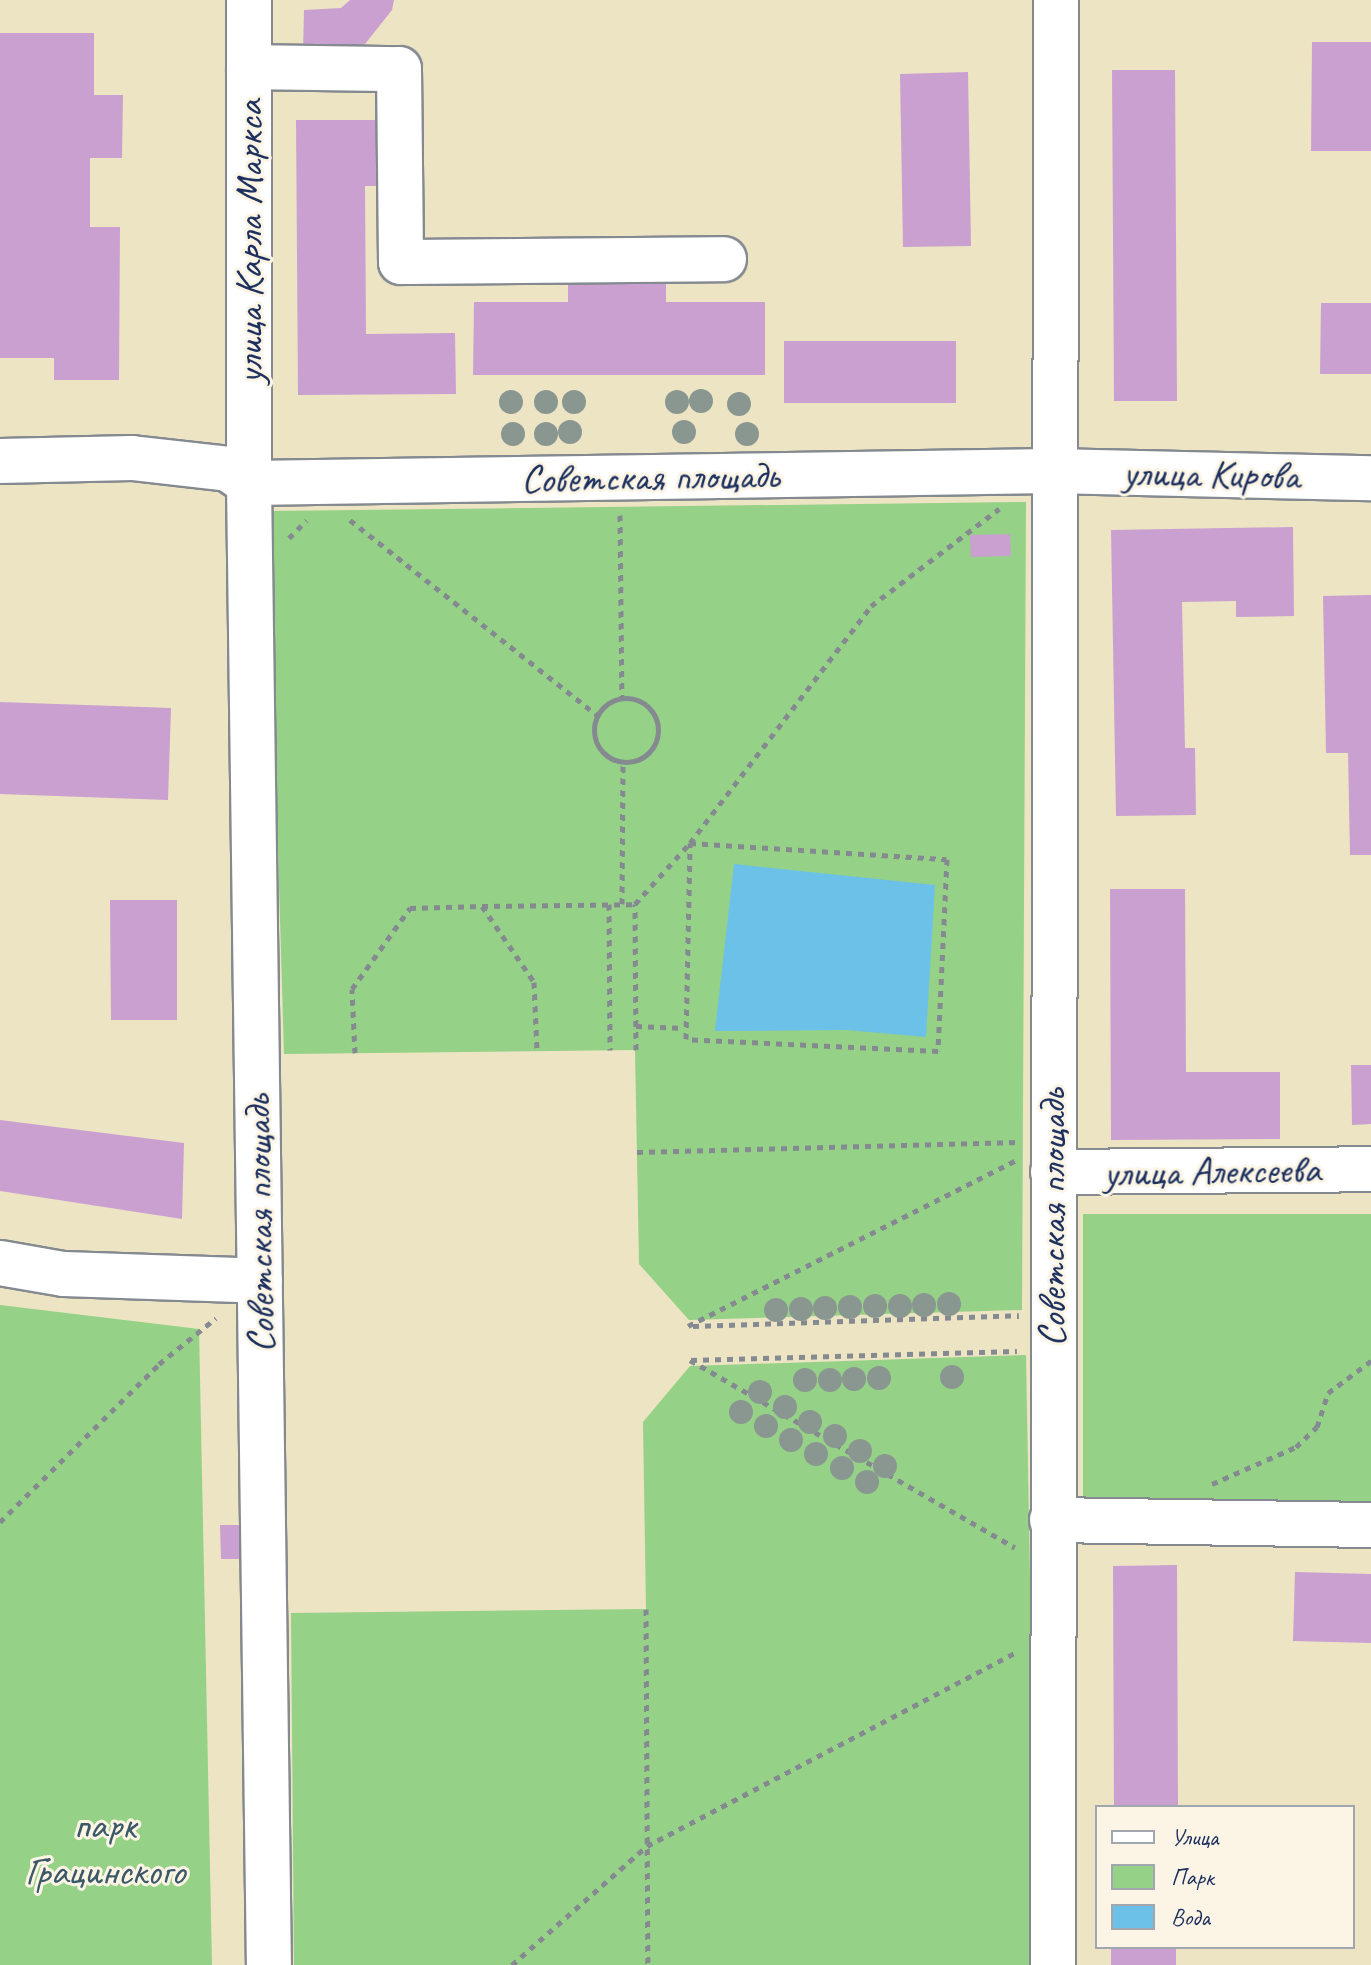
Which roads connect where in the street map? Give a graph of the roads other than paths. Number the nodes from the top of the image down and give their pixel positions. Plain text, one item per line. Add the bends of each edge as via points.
1 (249, 0) edge
2 (1056, 0) edge
3 (249, 67) junction
4 (724, 259) dead end
5 (0, 461) edge
6 (1052, 471) junction
7 (1371, 478) edge
8 (249, 483) junction
9 (1053, 1157) junction
10 (1371, 1169) edge
11 (0, 1263) edge
12 (260, 1281) junction
13 (1052, 1520) junction
14 (1371, 1525) edge
15 (269, 1965) edge
16 (1053, 1965) edge

1 - 3 street, улица Карла Маркса
2 - 6 street, Советская площадь
3 - 4 street via 399,69 401,262
3 - 8 street, улица Карла Маркса
5 - 8 street, Советская площадь via 132,458 228,469
6 - 7 street, улица Кирова
6 - 8 street, Советская площадь
6 - 9 street, Советская площадь
8 - 12 street, Советская площадь
9 - 10 street, улица Алексеева
9 - 13 street, Советская площадь
11 - 12 street via 64,1274
12 - 15 street, Советская площадь
13 - 14 street
13 - 16 street, Советская площадь

